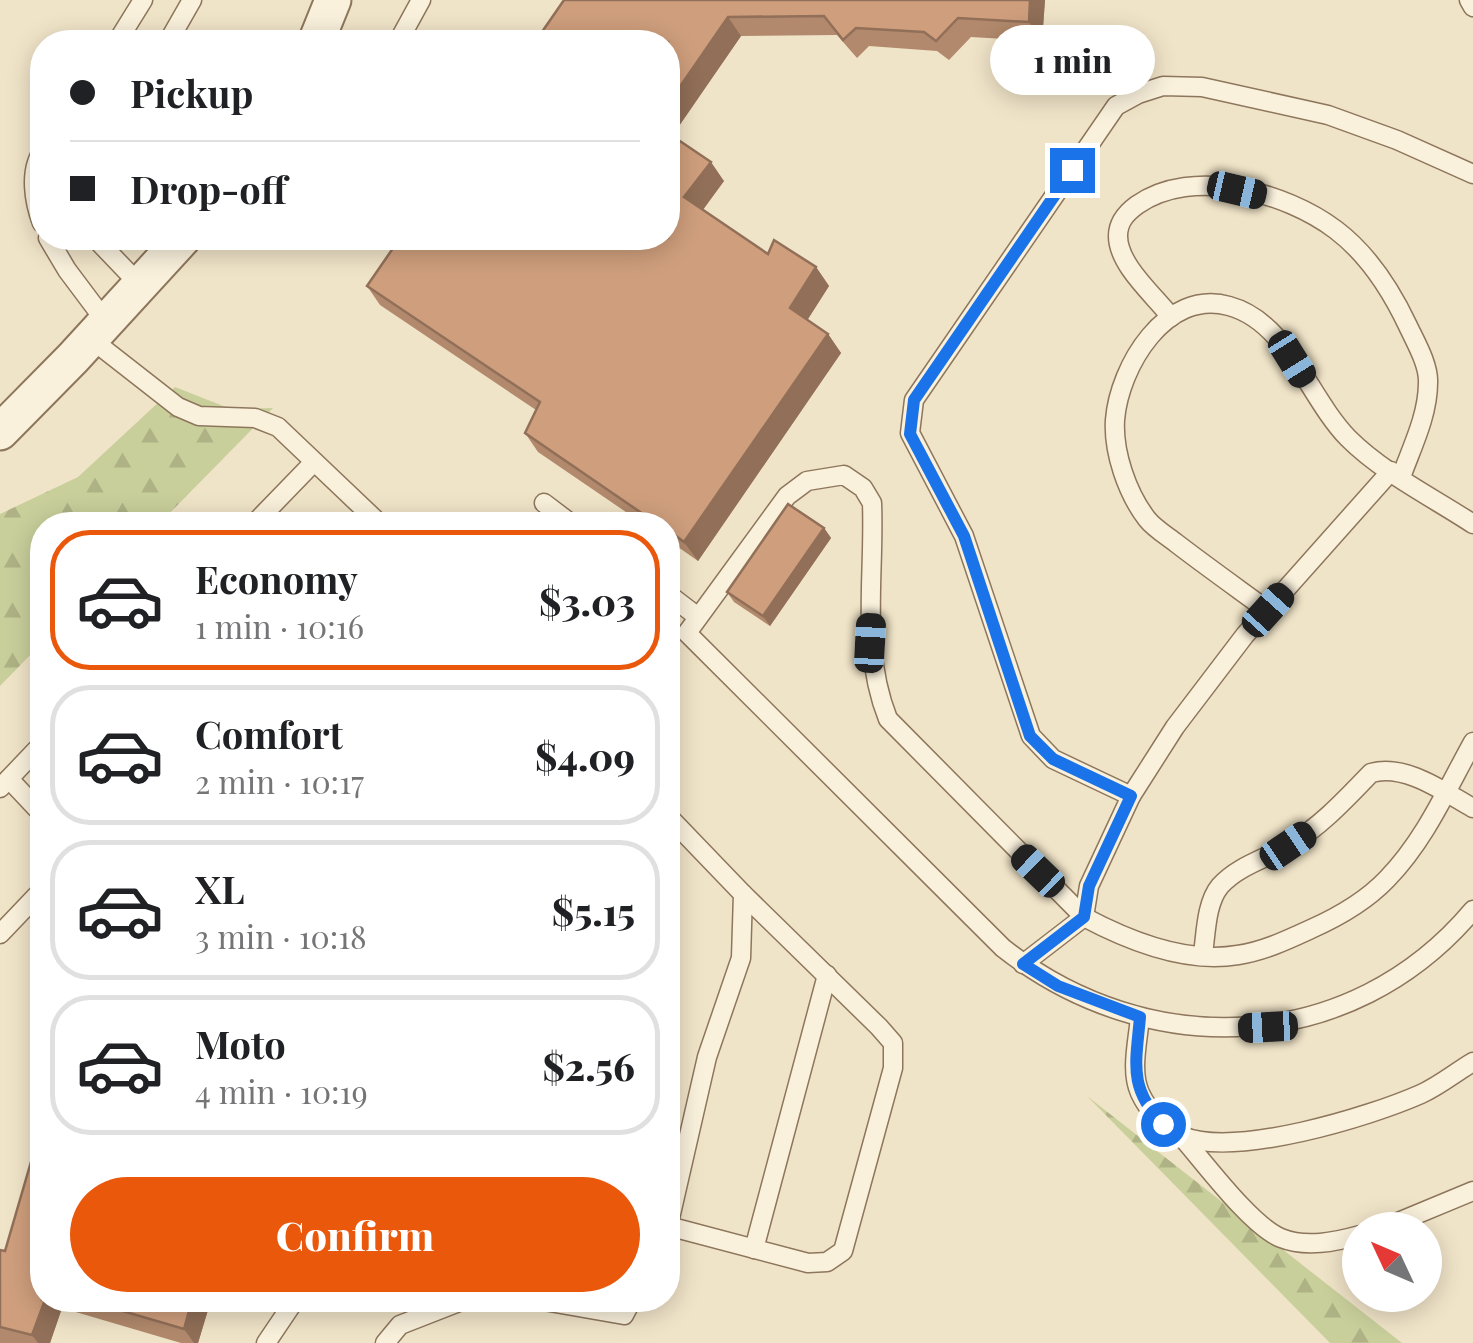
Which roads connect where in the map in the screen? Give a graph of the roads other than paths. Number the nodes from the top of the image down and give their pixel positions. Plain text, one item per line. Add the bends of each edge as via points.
1 (143, 0) edge
2 (192, 0) edge
3 (333, 0) edge
4 (420, 0) edge
5 (1469, 0) edge
6 (1473, 7) edge
7 (124, 30) edge
8 (175, 30) edge
9 (321, 30) edge
10 (404, 30) edge
11 (1473, 174) edge
12 (55, 250) edge
13 (106, 250) edge
14 (171, 250) edge
15 (140, 285) junction
16 (1171, 317) junction
17 (98, 330) junction
18 (0, 432) edge
19 (314, 462) junction
20 (1396, 474) junction
21 (544, 503) dead end
22 (266, 512) edge
23 (367, 512) edge
24 (556, 512) edge
25 (1473, 524) edge
26 (680, 603) edge
27 (1268, 610) junction
28 (698, 617) junction
29 (1473, 742) edge
30 (30, 757) edge
31 (4, 784) edge
32 (1445, 793) junction
33 (1131, 796) junction
34 (30, 805) edge
35 (1473, 808) edge
36 (680, 833) edge
37 (744, 894) junction
38 (30, 903) edge
39 (1473, 910) edge
40 (1084, 917) junction
41 (0, 934) edge
42 (1203, 954) junction
43 (1023, 964) junction
44 (826, 975) junction
45 (1140, 1017) junction
46 (1473, 1062) edge
47 (1180, 1136) junction
48 (680, 1176) edge
49 (1473, 1191) edge
50 (1422, 1212) edge
51 (680, 1229) edge
52 (1342, 1240) edge
53 (754, 1249) junction
54 (287, 1312) edge
55 (433, 1312) edge
56 (266, 1343) edge
57 (386, 1343) edge

1 - 7 lane
2 - 8 lane
3 - 9 street
4 - 10 lane
5 - 6 lane
11 - 33 lane via 1328,114 1202,87 1162,86 1138,94 1116,106 914,400 910,434 964,536 1030,736 1053,759
12 - 17 lane
13 - 15 lane
14 - 15 street
15 - 17 street
16 - 20 lane via 1194,306 1226,304 1260,319 1350,440
16 - 20 lane via 1124,259 1118,239 1119,223 1146,198 1171,188 1237,190 1302,210 1334,228 1380,275 1429,378 1427,404
16 - 27 lane via 1132,358 1120,393 1114,423 1121,470 1147,520
17 - 18 street
17 - 19 lane via 178,407 278,427
19 - 22 lane
19 - 23 lane
20 - 25 lane
20 - 27 lane
21 - 24 lane
26 - 28 lane
27 - 33 lane via 1174,727
28 - 40 lane via 787,496 806,480 844,475 863,488 872,503 874,540 870,643 875,686 888,718
28 - 43 lane via 687,633
29 - 32 lane
30 - 31 lane
31 - 34 lane
32 - 35 lane
32 - 42 lane via 1386,880 1340,916 1276,945 1236,956
32 - 42 lane via 1398,770 1371,772 1316,827 1218,888
33 - 40 lane via 1089,886
36 - 37 lane
37 - 44 lane
37 - 48 lane via 741,958
38 - 41 lane
39 - 45 lane via 1432,954 1396,979 1310,1014 1227,1030
40 - 42 lane via 1170,953
40 - 43 lane
43 - 45 lane via 1058,986
44 - 53 lane
44 - 53 lane via 892,1044 893,1068 843,1251 827,1262 808,1263
45 - 47 lane via 1138,1090 1148,1109
46 - 47 lane via 1424,1093 1288,1134 1224,1143
47 - 52 lane via 1262,1226 1282,1239
49 - 50 lane
51 - 53 lane
54 - 56 lane
55 - 57 lane via 400,1325

